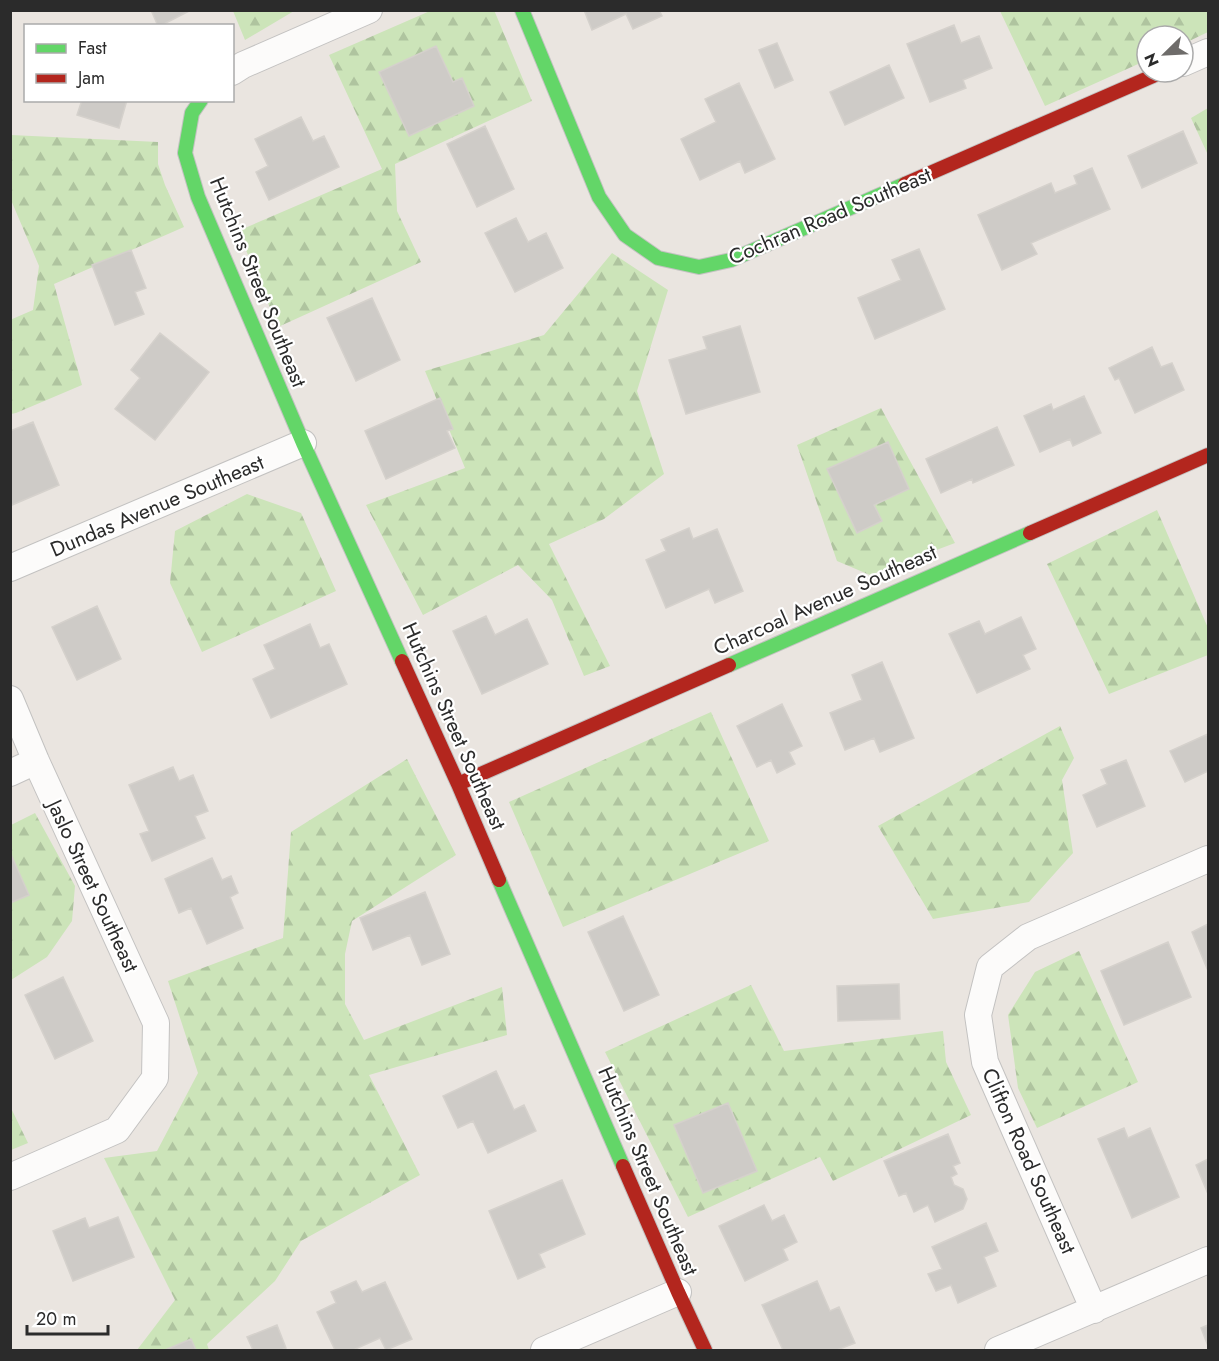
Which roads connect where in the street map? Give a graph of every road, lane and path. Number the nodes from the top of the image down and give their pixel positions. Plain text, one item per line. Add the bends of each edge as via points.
1 (369, 10) edge
2 (522, 10) edge
3 (1209, 52) edge
4 (1195, 58) edge
5 (234, 71) edge
6 (1135, 84) edge
7 (200, 102) edge
8 (303, 443) junction
9 (1209, 455) edge
10 (10, 568) edge
11 (10, 699) edge
12 (36, 761) junction
13 (10, 773) edge
14 (458, 784) junction
15 (1209, 859) edge
16 (10, 1177) edge
17 (1209, 1260) edge
18 (678, 1292) junction
19 (1094, 1310) junction
20 (544, 1350) edge
21 (705, 1350) edge
22 (998, 1350) edge

1 - 5 street
2 - 6 street, Cochran Road Southeast via 599,196 625,235 658,258 699,267 731,260
3 - 4 street
7 - 8 street, Hutchins Street Southeast via 192,113 185,153 198,197
8 - 10 street, Dundas Avenue Southeast
8 - 14 street, Hutchins Street Southeast
9 - 14 street, Charcoal Avenue Southeast
11 - 12 street, Jaslo Street Southeast
12 - 13 street
12 - 16 street, Jaslo Street Southeast via 156,1023 155,1078 117,1130
14 - 18 street, Hutchins Street Southeast
15 - 19 street, Clifton Road Southeast via 1028,937 990,967 978,1015 985,1062
17 - 19 street
18 - 20 street
18 - 21 street, Hutchins Street Southeast
19 - 22 street

